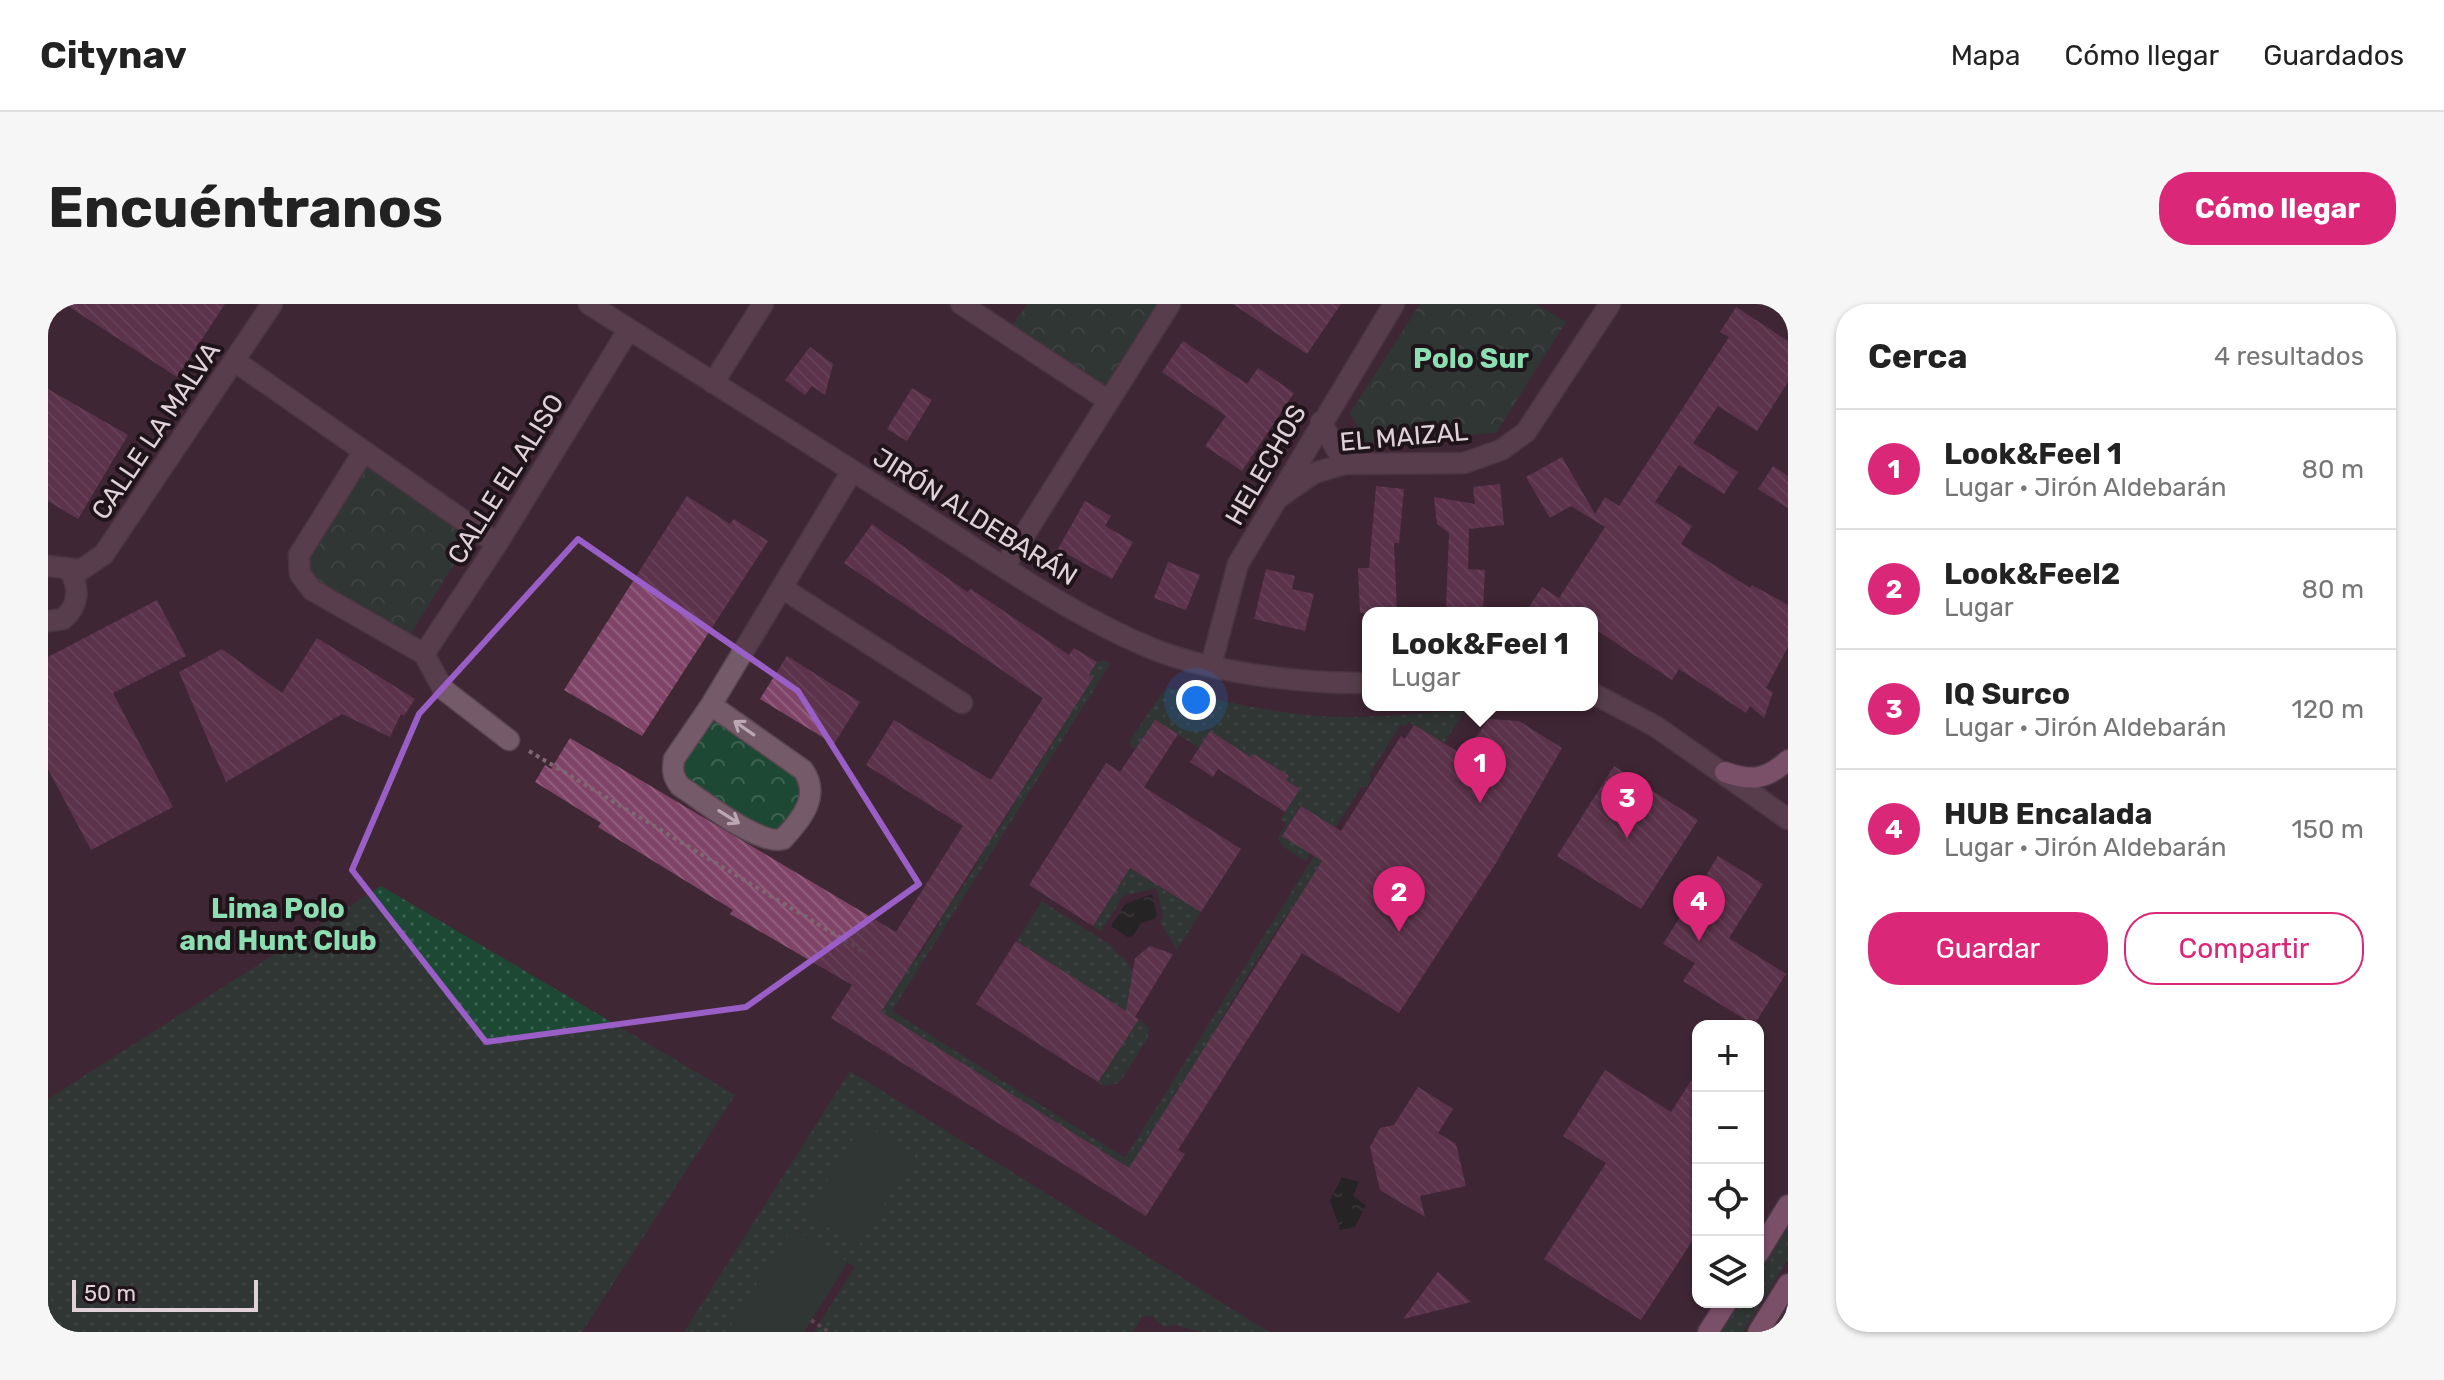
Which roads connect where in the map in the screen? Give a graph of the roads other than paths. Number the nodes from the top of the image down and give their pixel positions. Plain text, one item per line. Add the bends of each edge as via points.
1 (272, 304) edge
2 (589, 304) edge
3 (763, 304) edge
4 (961, 304) edge
5 (1170, 304) edge
6 (1394, 304) edge
7 (1610, 304) edge
8 (629, 329) junction
9 (236, 362) junction
10 (713, 383) junction
11 (1109, 401) junction
12 (1321, 422) junction
13 (364, 451) junction
14 (1345, 464) junction
15 (852, 471) junction
16 (1278, 498) junction
17 (497, 544) junction
18 (48, 567) edge
19 (1004, 567) junction
20 (70, 571) junction
21 (782, 588) junction
22 (48, 621) edge
23 (424, 654) junction
24 (1211, 665) junction
25 (1362, 683) edge
26 (1598, 696) edge
27 (962, 703) dead end
28 (711, 705) junction
29 (509, 740) road end
30 (1788, 760) edge
31 (1725, 772) junction
32 (1788, 819) edge
33 (1788, 1205) edge
34 (1764, 1244) edge
35 (1788, 1284) edge
36 (1723, 1308) edge
37 (1708, 1332) edge
38 (1758, 1332) edge

1 - 9 street, CALLE LA MALVA
2 - 8 street, JIRÓN ALDEBARÁN
3 - 10 street
4 - 11 street
5 - 11 street
6 - 12 street, HELECHOS
7 - 14 street, EL MAIZAL via 1526,432 1501,450 1464,463
8 - 10 street, JIRÓN ALDEBARÁN
8 - 17 street, CALLE EL ALISO
9 - 13 street
9 - 20 street, CALLE LA MALVA via 104,554 91,566
10 - 15 street, JIRÓN ALDEBARÁN
11 - 19 street
12 - 14 street
12 - 16 street, HELECHOS
13 - 17 street
13 - 23 street via 299,555 300,574 312,590
14 - 16 street, EL MAIZAL via 1314,473
15 - 19 street, JIRÓN ALDEBARÁN
15 - 21 street
16 - 24 street, HELECHOS via 1238,564
17 - 23 street, CALLE EL ALISO
18 - 20 street
19 - 24 street, JIRÓN ALDEBARÁN via 1080,613 1155,649
20 - 22 street via 75,605 63,619
21 - 27 street
21 - 28 street
23 - 29 street via 443,689
24 - 25 street, JIRÓN ALDEBARÁN
26 - 31 street
28 -> 28 street via 674,759 673,778 757,835 783,839 808,804 810,780
30 - 31 main road via 1761,778
31 - 32 street
33 - 34 main road
35 - 38 main road
36 - 37 main road

